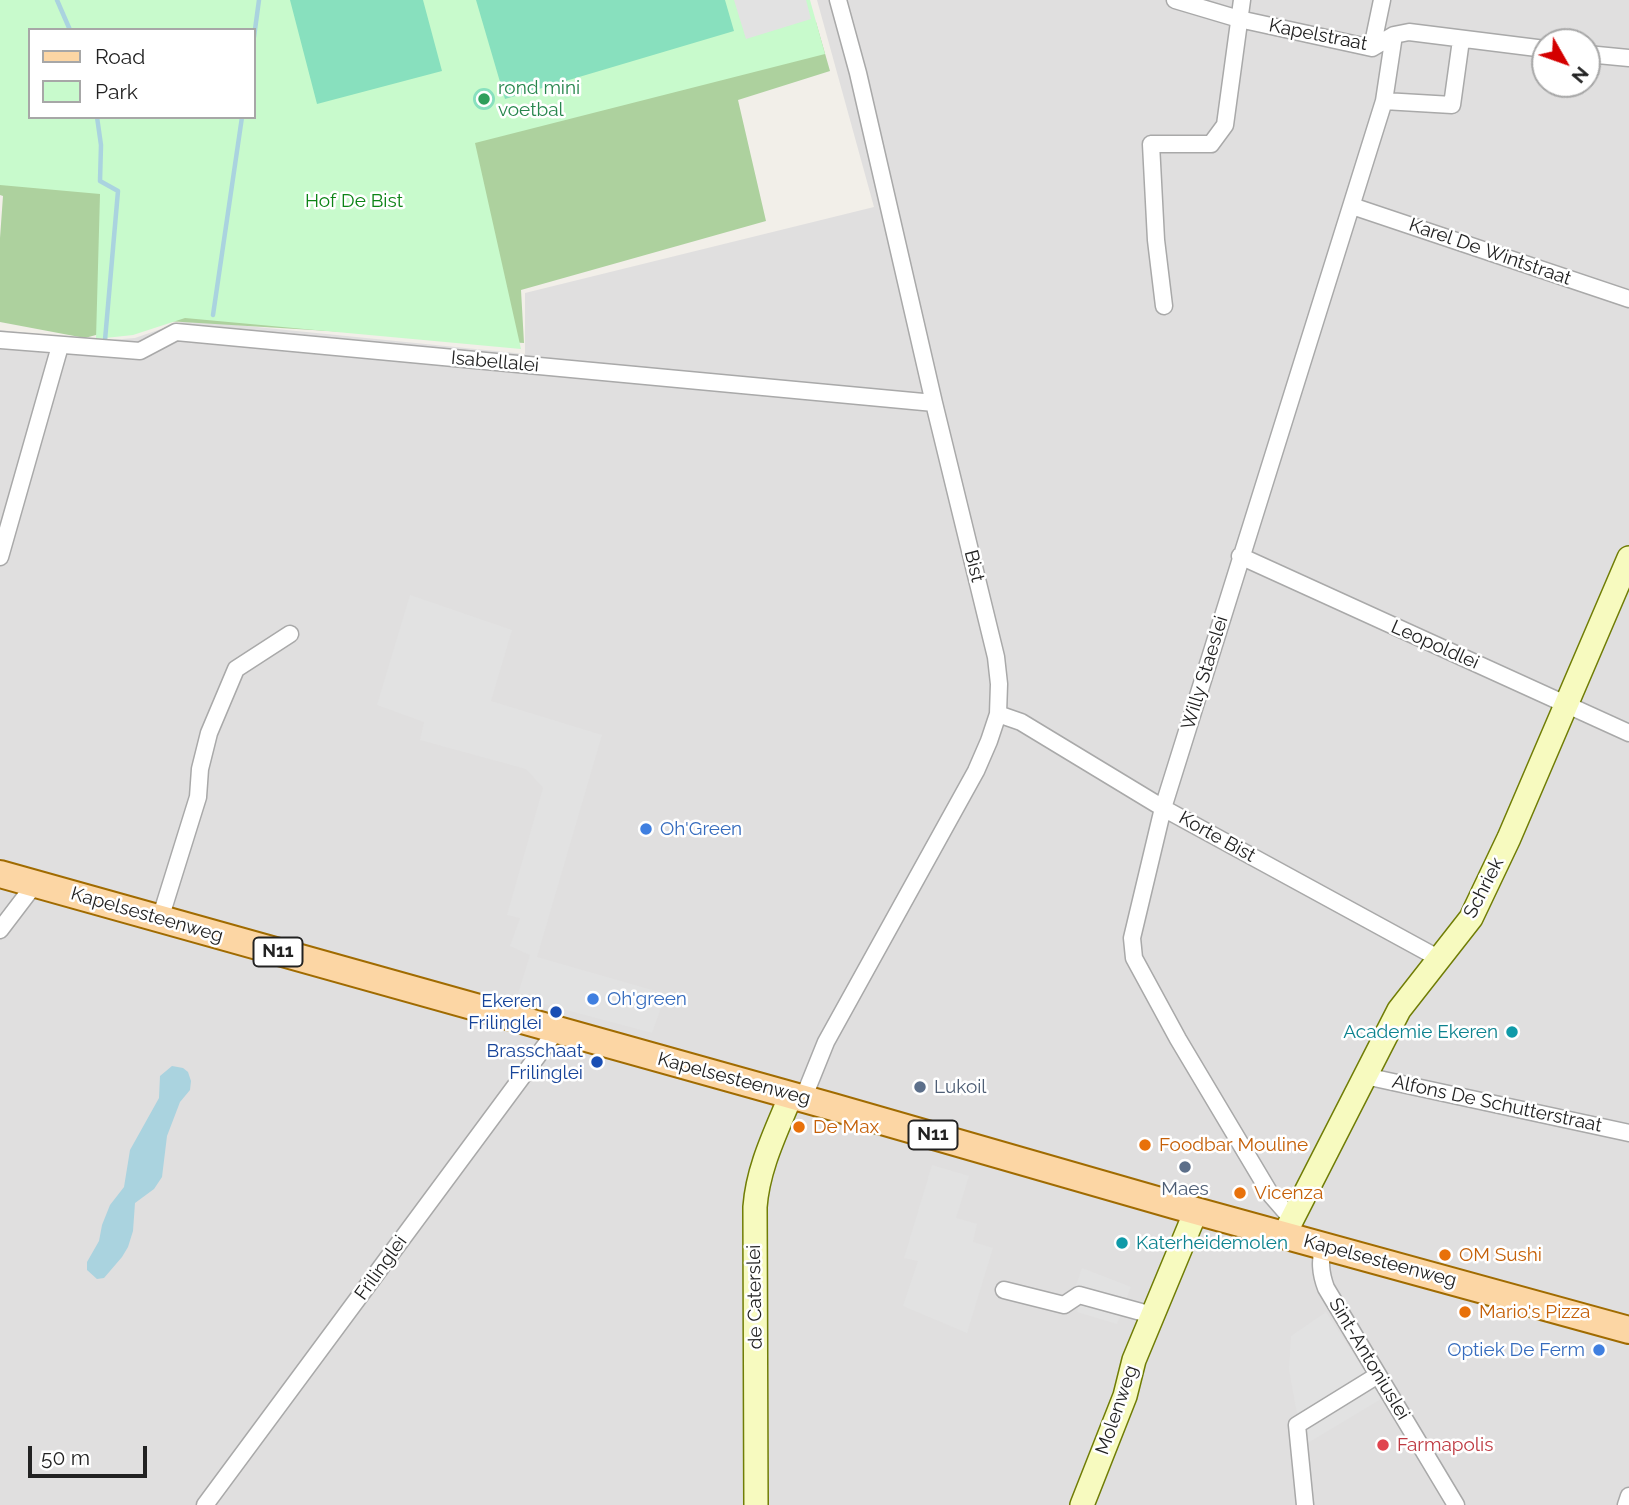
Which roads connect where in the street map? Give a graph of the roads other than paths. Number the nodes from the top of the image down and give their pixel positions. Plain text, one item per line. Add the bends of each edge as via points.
1 (838, 0) edge
2 (1175, 0) edge
3 (1242, 0) edge
4 (1382, 0) edge
5 (1239, 19) junction
6 (1394, 34) junction
7 (1461, 40) junction
8 (1372, 48) junction
9 (1531, 48) edge
10 (1601, 55) edge
11 (1629, 58) edge
12 (1384, 101) junction
13 (1352, 206) junction
14 (1629, 299) edge
15 (1164, 306) dead end
16 (0, 340) edge
17 (60, 346) junction
18 (934, 402) junction
19 (1240, 556) junction
20 (0, 557) edge
21 (1629, 558) edge
22 (290, 634) dead end
23 (1565, 704) junction
24 (998, 714) junction
25 (1629, 733) edge
26 (1163, 808) junction
27 (0, 874) edge
28 (36, 884) junction
29 (160, 919) junction
30 (0, 930) edge
31 (1437, 958) junction
32 (556, 1031) junction
33 (1365, 1076) junction
34 (797, 1097) junction
35 (1629, 1133) edge
36 (1196, 1211) junction
37 (1288, 1226) junction
38 (1323, 1245) junction
39 (1004, 1290) dead end
40 (1152, 1315) junction
41 (1629, 1329) edge
42 (1378, 1375) junction
43 (1629, 1496) edge
44 (205, 1505) edge
45 (756, 1505) edge
46 (1082, 1505) edge
47 (1305, 1505) edge
48 (1456, 1505) edge
49 (1626, 1505) edge

1 - 18 street, Bist
2 - 5 street, Kapelstraat
3 - 5 street
4 - 8 street
5 - 8 street, Kapelstraat
5 - 15 street via 1225,125 1211,144 1151,144
6 - 7 street
6 - 8 street, Kapelstraat
6 - 12 street, Willy Staeslei
7 - 9 street
7 - 12 street via 1452,105
10 - 11 street
12 - 13 street, Willy Staeslei
13 - 14 street, Karel De Wintstraat
13 - 19 street, Willy Staeslei
16 - 17 street, Isabellalei
17 - 18 street, Isabellalei via 140,351 176,332
17 - 20 street
18 - 24 street, Bist via 996,657
19 - 23 street, Leopoldlei
19 - 26 street, Willy Staeslei
21 - 23 street, Schriek
22 - 29 street via 236,669 209,733 198,797
23 - 25 street, Leopoldlei
23 - 31 street, Schriek via 1471,918
24 - 26 street, Korte Bist via 1021,722
24 - 34 street, Bist via 976,771
26 - 31 street, Korte Bist
26 - 37 street, Willy Staeslei via 1132,938 1134,958
27 - 28 main road, Kapelsesteenweg / N11
28 - 29 main road, Kapelsesteenweg / N11
28 - 30 street
29 - 32 main road, Kapelsesteenweg / N11
31 - 33 street, Schriek via 1399,1010
32 - 34 main road, Kapelsesteenweg / N11
32 - 44 street, Frilinglei
33 - 35 street, Alfons De Schutterstraat
33 - 37 street, Schriek
34 - 36 main road, Kapelsesteenweg / N11
34 - 45 street, de Caterslei via 762,1166 757,1186
36 - 37 main road, Kapelsesteenweg / N11
36 - 40 street, Molenweg
37 - 38 main road, Kapelsesteenweg / N11
38 - 41 main road, Kapelsesteenweg / N11
38 - 42 street, Sint-Antoniuslei via 1321,1276 1326,1288
39 - 40 street via 1064,1305 1079,1295
40 - 46 street, Molenweg
42 - 47 street via 1297,1425
42 - 48 street, Sint-Antoniuslei
43 - 49 street

